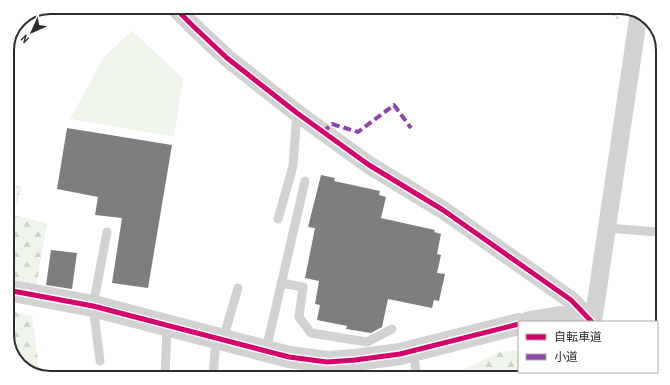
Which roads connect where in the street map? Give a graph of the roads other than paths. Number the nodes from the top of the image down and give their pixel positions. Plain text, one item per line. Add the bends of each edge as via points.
1 (181, 14) edge
2 (638, 19) edge
3 (297, 113) junction
4 (305, 181) dead end
5 (278, 219) dead end
6 (607, 228) junction
7 (107, 232) dead end
8 (656, 232) edge
9 (281, 284) junction
10 (238, 288) dead end
11 (14, 291) edge
12 (93, 306) junction
13 (536, 321) edge
14 (582, 321) edge
15 (591, 321) edge
16 (592, 321) edge
17 (167, 324) junction
18 (518, 324) edge
19 (392, 329) dead end
20 (220, 338) junction
21 (266, 350) junction
22 (413, 350) junction
23 (100, 361) dead end
24 (310, 369) edge
25 (165, 371) edge
26 (214, 371) edge
27 (416, 371) edge

1 - 3 street via 227,58
2 - 6 street
3 - 5 lane via 293,166
3 - 15 street via 369,165 443,210 571,300
4 - 9 lane
6 - 8 lane
6 - 16 street
7 - 12 lane
9 - 19 lane via 303,287 299,317 311,332 367,342
9 - 21 lane
10 - 20 lane
11 - 12 street
12 - 17 street
12 - 23 lane
13 - 14 street via 560,317
17 - 20 street
17 - 25 lane
18 - 22 street
20 - 21 street
20 - 26 lane
21 - 24 street via 289,357
22 - 24 street via 400,354 327,362
22 - 27 lane

